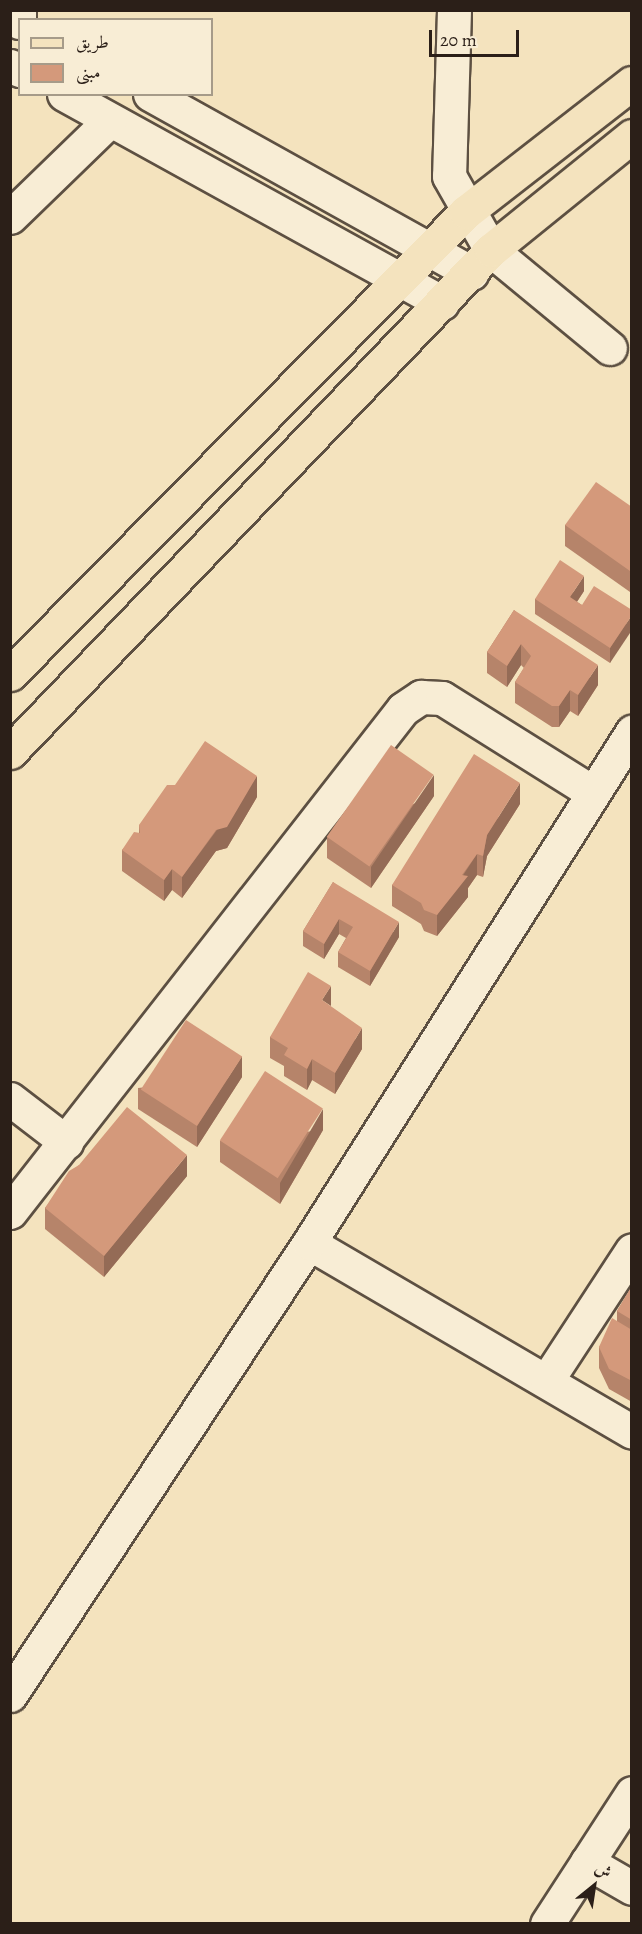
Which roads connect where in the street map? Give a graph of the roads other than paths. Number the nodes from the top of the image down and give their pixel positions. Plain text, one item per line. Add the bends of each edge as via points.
1 (454, 10) edge
2 (632, 83) edge
3 (68, 96) edge
4 (154, 96) edge
5 (110, 120) junction
6 (632, 136) edge
7 (466, 212) junction
8 (10, 217) edge
9 (429, 250) junction
10 (481, 262) junction
11 (401, 278) junction
12 (442, 303) junction
13 (610, 348) dead end
14 (10, 674) edge
15 (632, 732) edge
16 (10, 752) edge
17 (592, 792) junction
18 (10, 1099) edge
19 (66, 1142) junction
20 (10, 1212) edge
21 (309, 1243) junction
22 (632, 1251) edge
23 (547, 1380) junction
24 (632, 1432) edge
25 (10, 1695) edge
26 (632, 1793) edge
27 (587, 1862) junction
28 (632, 1888) edge
29 (547, 1923) edge

1 - 7 street via 449,176
2 - 7 main road
3 - 5 street
4 - 9 street
5 - 8 street
5 - 11 street
6 - 10 main road
7 - 9 main road
7 - 10 street
9 - 10 street
9 - 11 main road
10 - 12 main road
10 - 13 street
11 - 12 street
11 - 14 main road
12 - 16 main road
15 - 17 street
17 - 19 street via 442,698 421,697 403,709
17 - 21 street
18 - 19 street
19 - 20 street
21 - 23 street
21 - 25 street
22 - 23 street
23 - 24 street
26 - 27 street
27 - 28 street
27 - 29 street

